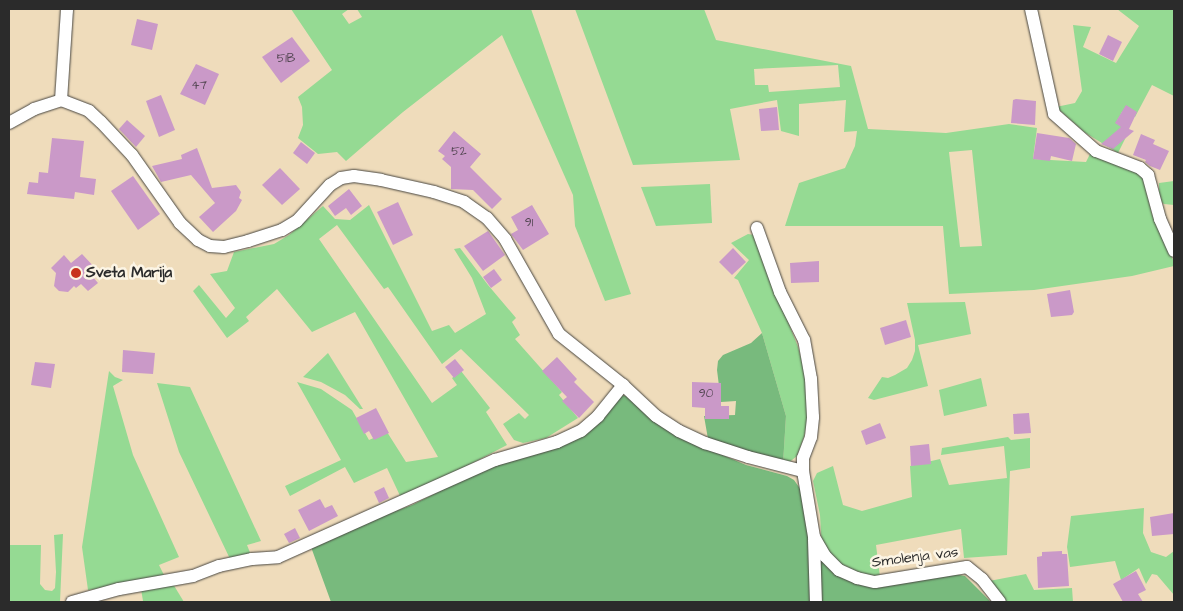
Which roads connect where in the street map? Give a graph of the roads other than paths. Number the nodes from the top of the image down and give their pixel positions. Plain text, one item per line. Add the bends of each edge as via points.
1 (67, 9) edge
2 (1031, 9) edge
3 (60, 100) junction
4 (9, 123) edge
5 (757, 228) dead end
6 (1174, 250) edge
7 (623, 385) junction
8 (803, 471) junction
9 (814, 537) junction
10 (72, 602) edge
11 (816, 602) edge
12 (1000, 602) edge

1 - 3 street
2 - 6 street via 1054,114 1096,151 1140,168 1148,175 1160,219
3 - 4 street
3 - 7 street via 89,111 101,122 132,155 180,223 198,240 210,246 248,242 282,230 297,221 330,184 341,178 354,176 382,180 464,202 487,218 506,239 559,334
5 - 8 street, Smolenja vas via 780,292 804,340 812,379 814,417 803,458
7 - 8 street via 656,416 679,431 728,452
7 - 10 street via 581,431 557,442 495,460 278,557 219,566 193,576 119,589
8 - 9 street, Smolenja vas
9 - 11 street
9 - 12 street, Smolenja vas via 825,556 839,570 857,578 875,582 967,567 982,579

